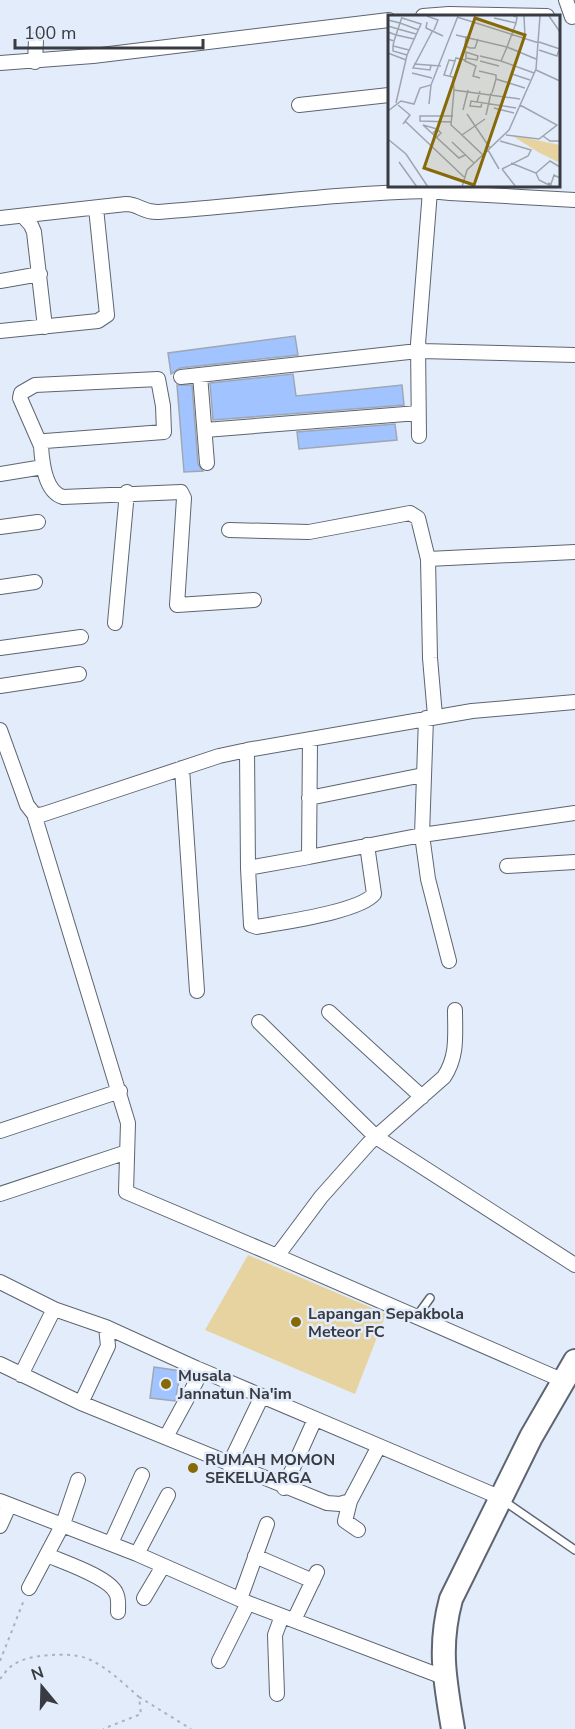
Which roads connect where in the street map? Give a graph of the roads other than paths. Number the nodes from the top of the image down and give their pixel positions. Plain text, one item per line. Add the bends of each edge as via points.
1 (566, 0) edge
2 (449, 10) edge
3 (427, 15) edge
4 (531, 15) edge
5 (569, 17) edge
6 (388, 20) edge
7 (36, 40) dead end
8 (35, 62) junction
9 (0, 63) edge
10 (388, 95) edge
11 (299, 105) dead end
12 (430, 188) edge
13 (575, 200) edge
14 (96, 208) junction
15 (23, 216) junction
16 (0, 218) edge
17 (40, 274) junction
18 (0, 281) edge
19 (45, 327) junction
20 (0, 331) edge
21 (418, 347) junction
22 (575, 355) edge
23 (200, 375) junction
24 (181, 377) dead end
25 (418, 413) junction
26 (204, 430) junction
27 (418, 436) dead end
28 (41, 446) junction
29 (207, 463) dead end
30 (43, 467) junction
31 (0, 474) edge
32 (127, 492) junction
33 (38, 522) dead end
34 (0, 527) edge
35 (229, 530) dead end
36 (575, 552) edge
37 (428, 559) junction
38 (35, 582) dead end
39 (0, 587) edge
40 (254, 600) dead end
41 (115, 623) dead end
42 (81, 637) dead end
43 (0, 648) edge
44 (79, 674) dead end
45 (0, 686) edge
46 (575, 702) edge
47 (431, 717) junction
48 (0, 730) edge
49 (310, 740) junction
50 (247, 750) junction
51 (182, 768) junction
52 (423, 775) junction
53 (309, 798) junction
54 (575, 813) edge
55 (34, 814) junction
56 (422, 835) junction
57 (367, 844) junction
58 (309, 857) junction
59 (575, 862) edge
60 (507, 866) dead end
61 (248, 868) junction
62 (449, 961) dead end
63 (196, 992) dead end
64 (455, 1010) dead end
65 (329, 1012) dead end
66 (259, 1022) dead end
67 (120, 1091) junction
68 (422, 1097) junction
69 (0, 1131) edge
70 (376, 1137) junction
71 (127, 1152) junction
72 (0, 1194) edge
73 (277, 1256) junction
74 (575, 1265) edge
75 (0, 1282) edge
76 (430, 1298) dead end
77 (54, 1309) junction
78 (417, 1316) junction
79 (106, 1327) junction
80 (0, 1365) edge
81 (196, 1368) junction
82 (569, 1371) edge
83 (21, 1375) junction
84 (262, 1396) junction
85 (81, 1403) junction
86 (315, 1419) junction
87 (166, 1437) junction
88 (379, 1446) junction
89 (229, 1465) junction
90 (142, 1475) dead end
91 (78, 1480) dead end
92 (284, 1488) junction
93 (168, 1495) dead end
94 (500, 1497) junction
95 (350, 1501) junction
96 (5, 1503) edge
97 (63, 1524) junction
98 (267, 1524) dead end
99 (0, 1526) edge
100 (358, 1530) dead end
101 (111, 1544) junction
102 (575, 1550) edge
103 (137, 1554) junction
104 (47, 1555) junction
105 (255, 1556) junction
106 (163, 1566) junction
107 (29, 1588) road end
108 (144, 1598) dead end
109 (244, 1601) junction
110 (118, 1611) dead end
111 (288, 1618) junction
112 (219, 1661) dead end
113 (443, 1677) junction
114 (277, 1694) dead end
115 (453, 1729) edge

1 - 5 street
2 - 3 street
2 - 4 street
6 - 8 street
7 - 8 street
8 - 9 street
10 - 11 street
12 - 13 street
12 - 14 street via 159,212 146,212 131,204
12 - 21 street
14 - 15 street
14 - 19 street via 107,315 98,321
15 - 16 street
15 - 17 street via 34,232
17 - 18 street
17 - 19 street
19 - 20 street
21 - 22 street via 434,353
21 - 23 street
21 - 25 street
23 - 24 street
23 - 26 street
25 - 26 street
25 - 27 street
26 - 29 street
28 - 28 street via 20,398 27,388 159,380 163,434 49,440
28 - 30 street
30 - 31 street
30 - 32 street via 59,496
32 - 40 street via 182,494 177,605
32 - 41 street
33 - 34 street
35 - 37 street via 309,532 410,513 418,518
36 - 37 street
37 - 47 street
38 - 39 street
42 - 43 street
44 - 45 street
46 - 47 street
47 - 49 street
47 - 52 street
48 - 55 street via 27,805
49 - 50 street
49 - 53 street
50 - 51 street
50 - 61 street
51 - 55 street via 41,815
51 - 63 street
52 - 53 street
52 - 56 street
53 - 58 street
54 - 56 street
55 - 67 street
56 - 57 street
56 - 62 street via 428,879
57 - 58 street
57 - 61 street via 374,894 369,900 322,914 257,927 249,922
58 - 61 street
59 - 60 street
64 - 68 street via 456,1050 451,1066
65 - 68 street
66 - 70 street
67 - 69 street
67 - 71 street via 128,1123
68 - 70 street
70 - 73 street via 321,1197
70 - 74 street
71 - 72 street
71 - 73 street via 127,1195
73 - 78 street
75 - 77 street
76 - 78 lane
77 - 79 street
77 - 83 street
78 - 82 street
79 - 81 street
79 - 85 street via 108,1346
80 - 83 street
81 - 84 street
81 - 87 street via 196,1382
82 - 94 main road
83 - 85 street
84 - 86 street
84 - 89 street
85 - 87 street
86 - 88 street
86 - 92 street
87 - 89 street
88 - 94 street
88 - 95 street
89 - 92 street
90 - 101 street
91 - 97 street
92 - 95 street via 327,1503
93 - 103 street
94 - 102 lane
94 - 113 main road via 451,1599 444,1625
95 - 100 street via 345,1521
96 - 97 street
96 - 99 street
97 - 101 street
97 - 104 street
98 - 105 street
101 - 103 street
103 - 106 street
104 - 107 street
104 - 110 street via 96,1576 114,1589
105 - 109 street
105 - 111 street via 315,1576
106 - 108 street
106 - 109 street
109 - 111 street
109 - 112 street
111 - 113 street
111 - 114 street via 275,1635
113 - 115 main road

